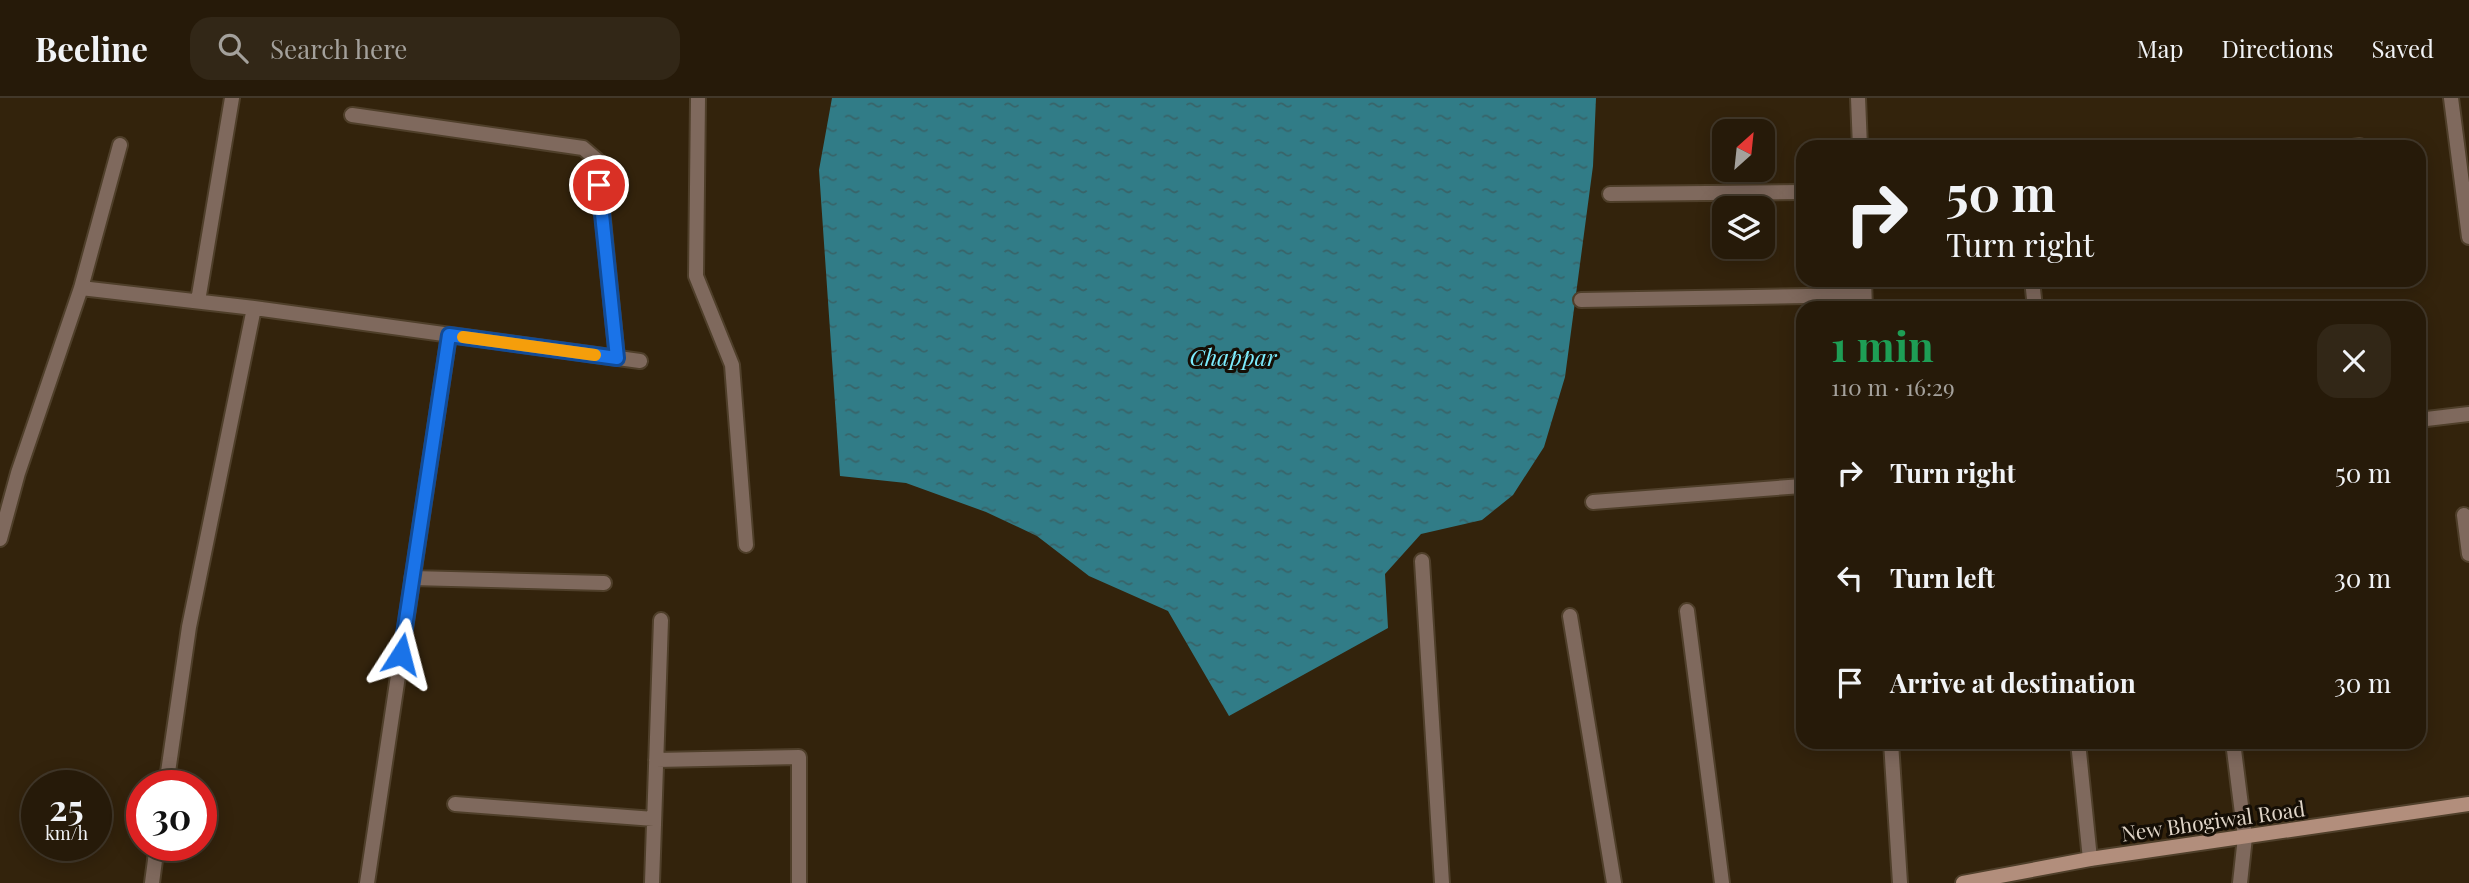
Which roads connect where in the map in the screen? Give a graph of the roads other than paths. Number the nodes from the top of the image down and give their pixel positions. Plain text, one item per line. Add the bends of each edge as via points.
1 (232, 98) edge
2 (698, 98) edge
3 (1858, 98) edge
4 (2451, 98) edge
5 (352, 115) dead end
6 (1860, 140) edge
7 (120, 145) dead end
8 (1796, 192) edge
9 (1611, 194) dead end
10 (2469, 237) edge
11 (81, 288) junction
12 (1581, 300) dead end
13 (198, 301) junction
14 (1796, 302) edge
15 (254, 308) junction
16 (449, 335) junction
17 (617, 358) junction
18 (640, 362) dead end
19 (2469, 414) edge
20 (2426, 419) edge
21 (1796, 486) edge
22 (1593, 502) dead end
23 (2464, 515) dead end
24 (0, 539) edge
25 (746, 545) dead end
26 (2469, 554) edge
27 (1422, 561) dead end
28 (412, 578) junction
29 (604, 583) dead end
30 (1687, 611) dead end
31 (1570, 615) dead end
32 (661, 620) dead end
33 (1891, 749) edge
34 (2079, 749) edge
35 (2234, 749) edge
36 (656, 760) junction
37 (168, 770) edge
38 (454, 804) dead end
39 (2469, 804) edge
40 (654, 819) junction
41 (2245, 837) junction
42 (2090, 859) junction
43 (155, 861) edge
44 (152, 883) edge
45 (367, 883) edge
46 (652, 883) edge
47 (799, 883) edge
48 (1441, 883) edge
49 (1614, 883) edge
50 (1722, 883) edge
51 (1900, 883) edge
52 (1963, 883) edge
53 (2241, 883) edge

1 - 13 street
2 - 25 street via 696,276 732,365
3 - 6 street
4 - 10 street
5 - 17 street via 583,148 592,154 597,160
7 - 11 street
8 - 9 street
11 - 13 street
11 - 24 street
12 - 14 street
13 - 15 street
15 - 16 street
15 - 37 street via 189,626
16 - 17 street
16 - 28 street
17 - 18 street
19 - 20 street
21 - 22 street
23 - 26 street
27 - 48 street
28 - 29 street
28 - 45 street
30 - 50 street
31 - 49 street
32 - 36 street
33 - 51 street
34 - 42 street
35 - 41 street
36 - 40 street
36 - 47 street via 799,757
38 - 40 street
39 - 41 street, New Bhogiwal Road
40 - 46 street
41 - 42 street, New Bhogiwal Road
41 - 53 street
42 - 52 street, New Bhogiwal Road
43 - 44 street

